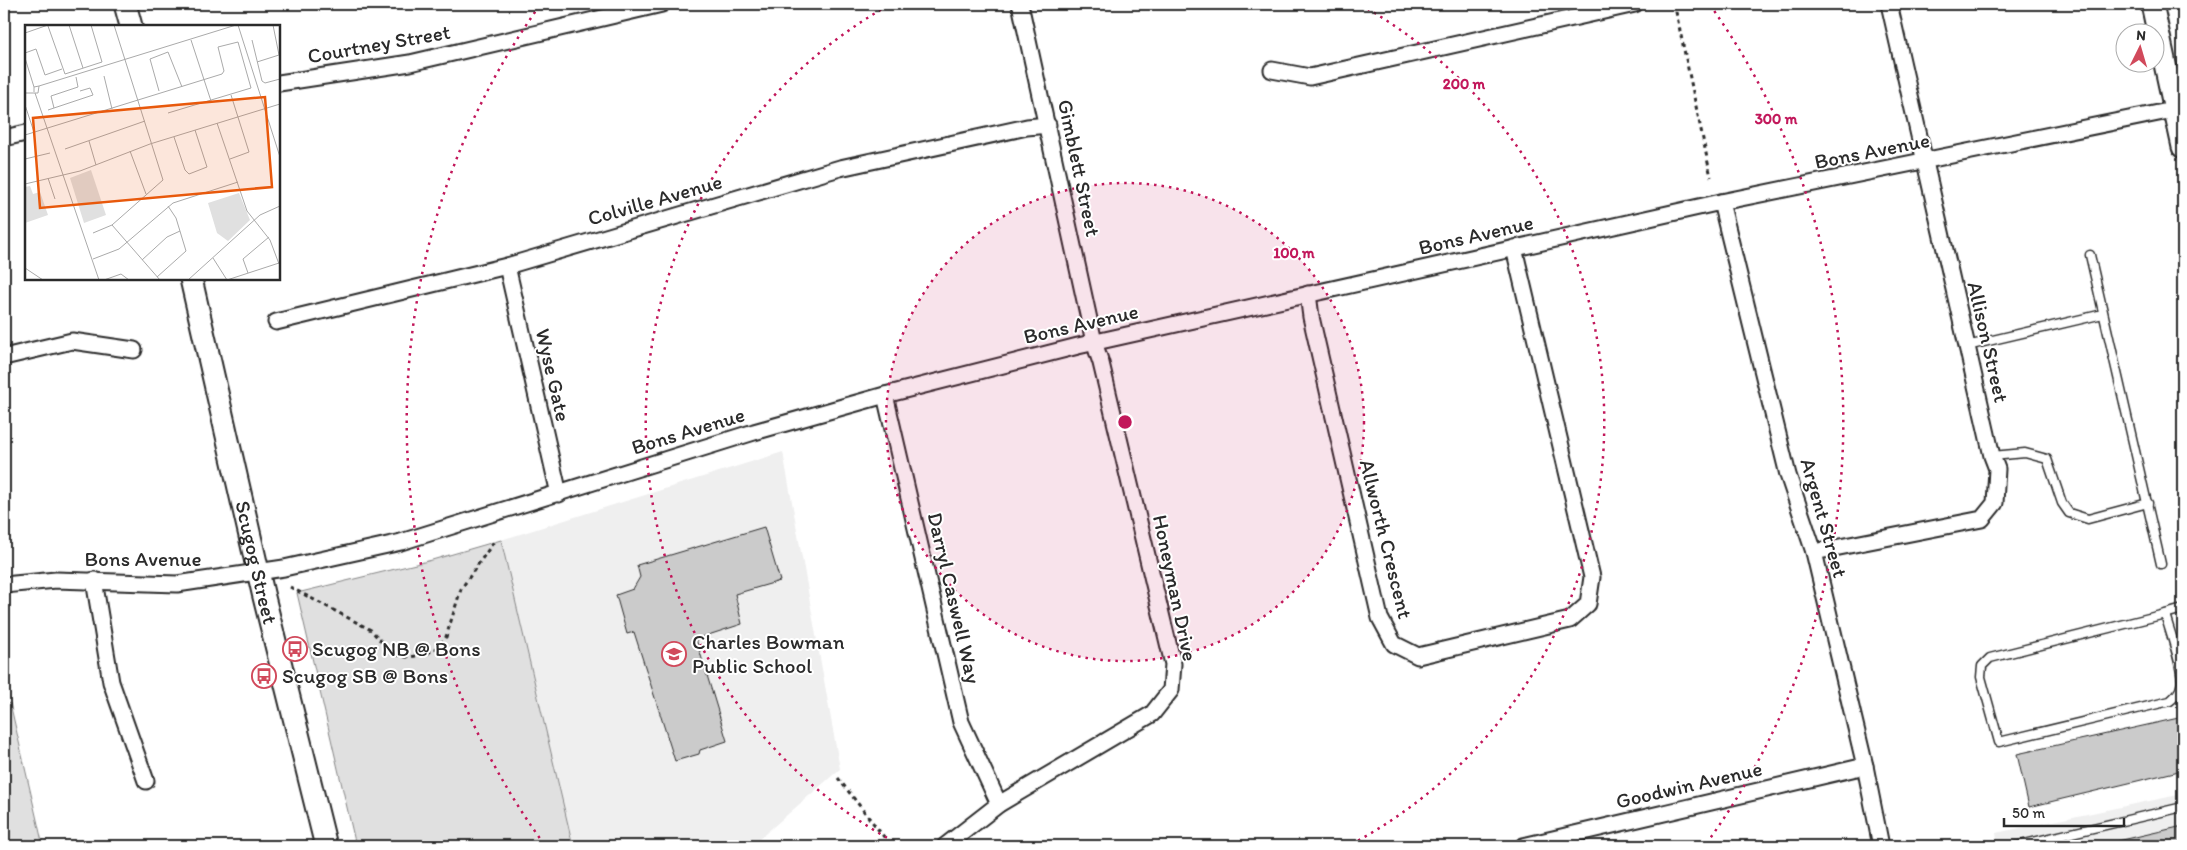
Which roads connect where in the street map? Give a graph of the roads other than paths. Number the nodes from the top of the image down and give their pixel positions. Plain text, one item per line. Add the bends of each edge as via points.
1 (125, 4) edge
2 (662, 4) edge
3 (1020, 4) edge
4 (1635, 4) edge
5 (1889, 4) edge
6 (2152, 4) edge
7 (131, 25) edge
8 (1272, 70) dead end
9 (280, 83) edge
10 (2179, 109) edge
11 (1048, 125) junction
12 (25, 134) edge
13 (4, 138) edge
14 (2183, 147) edge
15 (1924, 162) junction
16 (1721, 202) junction
17 (1514, 248) junction
18 (2090, 255) dead end
19 (507, 266) junction
20 (191, 280) edge
21 (1308, 294) junction
22 (2103, 314) junction
23 (276, 322) dead end
24 (1094, 342) junction
25 (1968, 346) junction
26 (134, 350) dead end
27 (4, 357) edge
28 (884, 395) junction
29 (1992, 456) junction
30 (559, 494) junction
31 (2148, 503) junction
32 (1814, 552) junction
33 (2161, 564) dead end
34 (259, 571) junction
35 (94, 580) junction
36 (4, 586) edge
37 (2183, 609) edge
38 (2165, 614) junction
39 (1865, 766) junction
40 (146, 781) dead end
41 (999, 804) junction
42 (2183, 807) edge
43 (326, 846) edge
44 (945, 846) edge
45 (1523, 846) edge
46 (1881, 846) edge
47 (2016, 846) edge

1 - 7 street
2 - 9 street, Courtney Street via 410,63
3 - 11 street, Gimblett Street
4 - 8 street via 1310,77
5 - 15 street, Allison Street
6 - 10 street
10 - 14 street
10 - 15 street, Bons Avenue
11 - 19 street, Colville Avenue via 840,168
11 - 24 street, Gimblett Street
12 - 13 street
15 - 16 street, Bons Avenue
15 - 25 street, Allison Street
16 - 17 street, Bons Avenue
16 - 32 street, Argent Street via 1788,475
17 - 21 street, Bons Avenue
17 - 21 street, Allworth Crescent via 1592,576 1588,604 1570,620 1428,654 1418,656 1394,644 1380,618
18 - 22 lane
19 - 23 street, Colville Avenue
19 - 30 street, Wyse Gate
20 - 34 street, Scugog Street
21 - 24 street, Bons Avenue
22 - 25 lane
22 - 31 lane
24 - 28 street, Bons Avenue
24 - 41 street, Honeyman Drive via 1174,664 1171,690 1152,714
25 - 29 street, Allison Street
26 - 27 street via 72,341
28 - 30 street, Bons Avenue
28 - 41 street, Darryl Caswell Way via 961,722
29 - 31 lane via 2025,453 2047,459 2062,503 2069,513 2088,519
29 - 32 street, Allison Street via 1997,469 1995,503 1982,519
30 - 34 street, Bons Avenue via 401,542
31 - 33 lane
32 - 39 street, Argent Street
34 - 35 street, Bons Avenue via 176,584
34 - 43 street, Scugog Street
35 - 36 street, Bons Avenue via 56,580
35 - 40 street via 111,682
37 - 38 lane
38 - 38 lane via 1990,658 1982,666 1980,677 1999,742 2170,701 2181,687 2182,676
39 - 45 street, Goodwin Avenue
39 - 46 street, Argent Street
41 - 44 street, Honeyman Drive
42 - 47 lane

